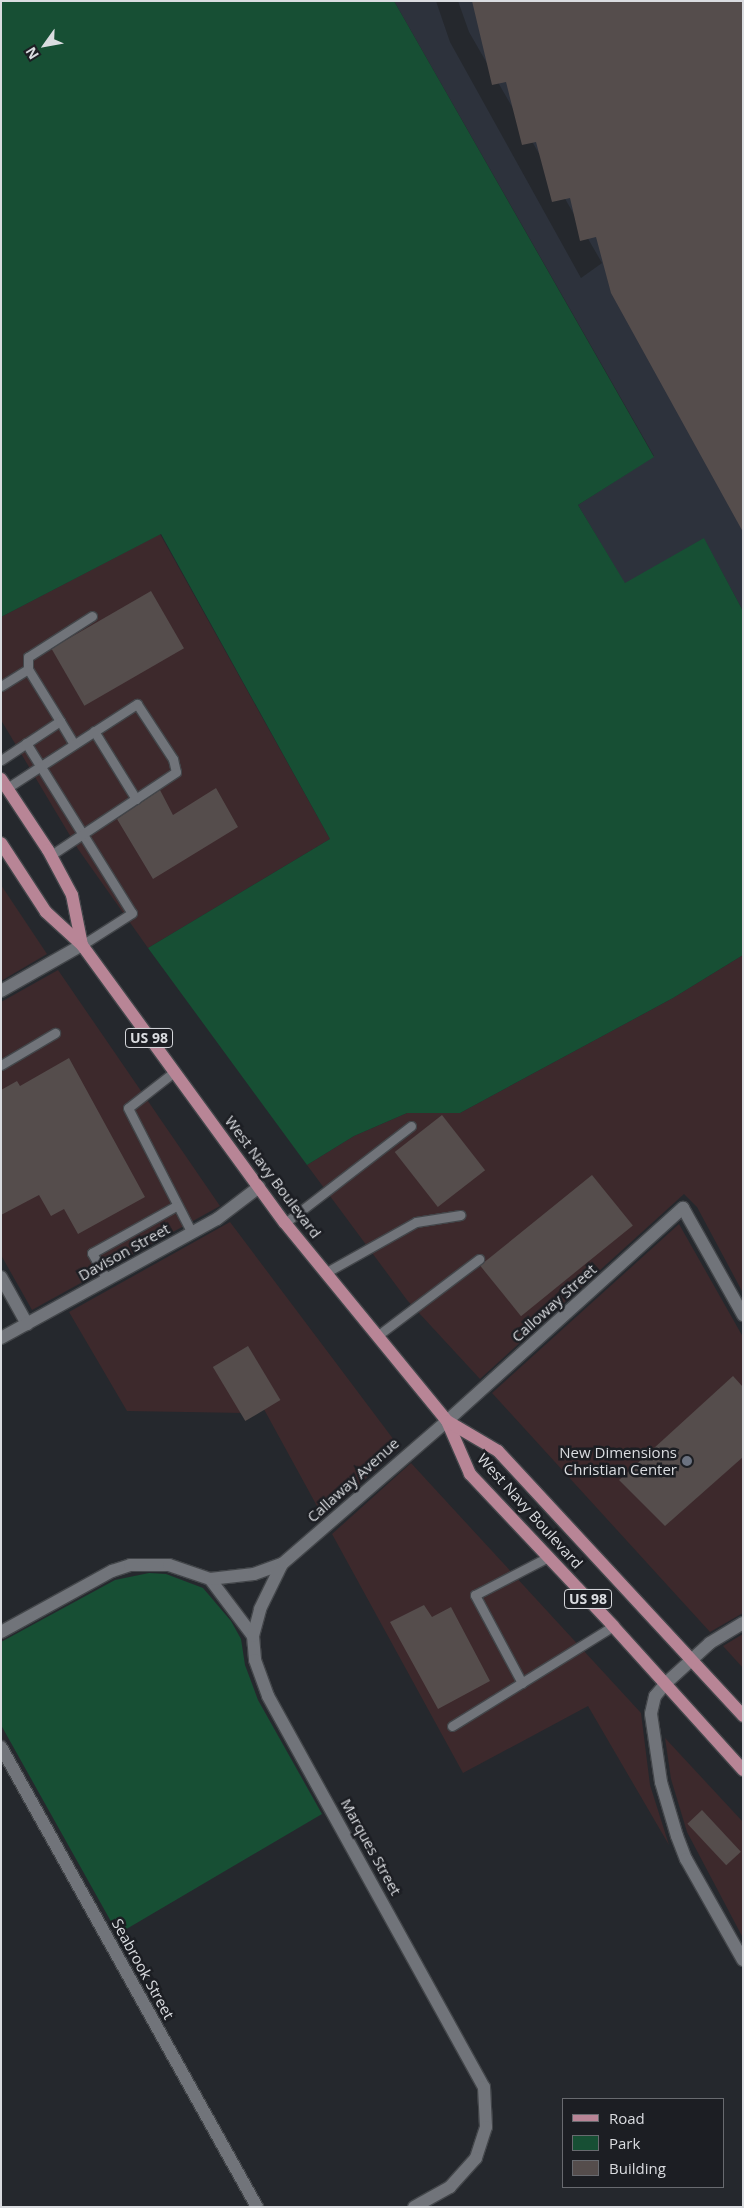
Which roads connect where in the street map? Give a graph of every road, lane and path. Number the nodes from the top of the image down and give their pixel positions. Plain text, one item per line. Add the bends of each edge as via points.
1 (92, 616) dead end
2 (28, 669) junction
3 (1, 686) edge
4 (60, 721) junction
5 (94, 731) junction
6 (26, 743) junction
7 (74, 744) junction
8 (1, 760) edge
9 (40, 766) junction
10 (4, 783) edge
11 (136, 798) junction
12 (83, 835) junction
13 (1, 843) edge
14 (51, 855) junction
15 (82, 945) junction
16 (1, 991) edge
17 (55, 1033) dead end
18 (1, 1066) edge
19 (174, 1072) junction
20 (411, 1126) dead end
21 (259, 1188) junction
22 (176, 1206) junction
23 (460, 1215) dead end
24 (285, 1223) junction
25 (192, 1233) junction
26 (479, 1259) dead end
27 (325, 1273) junction
28 (1, 1277) edge
29 (107, 1280) junction
30 (743, 1315) edge
31 (27, 1324) junction
32 (377, 1336) junction
33 (1, 1338) edge
34 (447, 1421) junction
35 (548, 1557) junction
36 (282, 1564) junction
37 (210, 1579) junction
38 (743, 1623) edge
39 (613, 1626) junction
40 (1, 1632) edge
41 (252, 1636) junction
42 (691, 1660) junction
43 (522, 1683) junction
44 (666, 1683) junction
45 (743, 1716) edge
46 (452, 1726) dead end
47 (1, 1747) edge
48 (743, 1770) edge
49 (743, 1960) edge
50 (257, 2207) edge
51 (414, 2207) edge

1 - 2 lane via 28,657
2 - 3 lane
2 - 4 lane
4 - 6 lane
4 - 7 lane
5 - 7 lane
5 - 11 lane
5 - 11 lane via 137,704 173,759 176,772
6 - 8 lane
6 - 9 lane
7 - 9 lane
9 - 10 lane
9 - 12 lane
10 - 14 main road, West Navy Boulevard / US 98
11 - 12 lane
12 - 14 lane
12 - 15 lane via 132,913
13 - 15 main road, West Navy Boulevard / US 98 via 46,912
14 - 15 main road, West Navy Boulevard / US 98 via 72,895
15 - 16 street
15 - 19 main road, West Navy Boulevard / US 98
17 - 18 lane
19 - 21 main road, West Navy Boulevard / US 98
19 - 22 lane via 128,1108
20 - 24 lane
21 - 24 main road, West Navy Boulevard / US 98
21 - 25 street, Davison Street via 236,1207
22 - 25 lane
22 - 29 lane via 92,1253
23 - 27 lane via 416,1222
24 - 27 main road, West Navy Boulevard / US 98
25 - 29 street, Davison Street
26 - 32 lane
27 - 32 main road, West Navy Boulevard / US 98
28 - 31 street
29 - 31 street, Davison Street
30 - 34 street, Calloway Street via 683,1208
31 - 33 street, Davison Street
32 - 34 main road, West Navy Boulevard / US 98
34 - 35 main road, West Navy Boulevard / US 98 via 470,1474
34 - 36 street, Callaway Avenue
34 - 42 main road, West Navy Boulevard / US 98 via 498,1451
35 - 39 main road, West Navy Boulevard / US 98
35 - 43 lane via 476,1595
36 - 37 street, Callaway Avenue via 254,1574
36 - 41 street, Callaway Avenue via 260,1609
37 - 40 street, Callaway Avenue via 169,1565 130,1565 112,1571
37 - 41 street, Marques Street
38 - 42 street via 710,1643
39 - 43 lane
39 - 44 main road, West Navy Boulevard / US 98
41 - 51 street, Marques Street via 255,1660 268,1696 476,2069 487,2107 484,2137 476,2158 450,2187
42 - 44 street
42 - 45 main road, West Navy Boulevard / US 98
43 - 46 lane
44 - 48 main road, West Navy Boulevard / US 98
44 - 49 street via 655,1696 651,1714 656,1760 667,1806 686,1859
47 - 50 street, Seabrook Street

